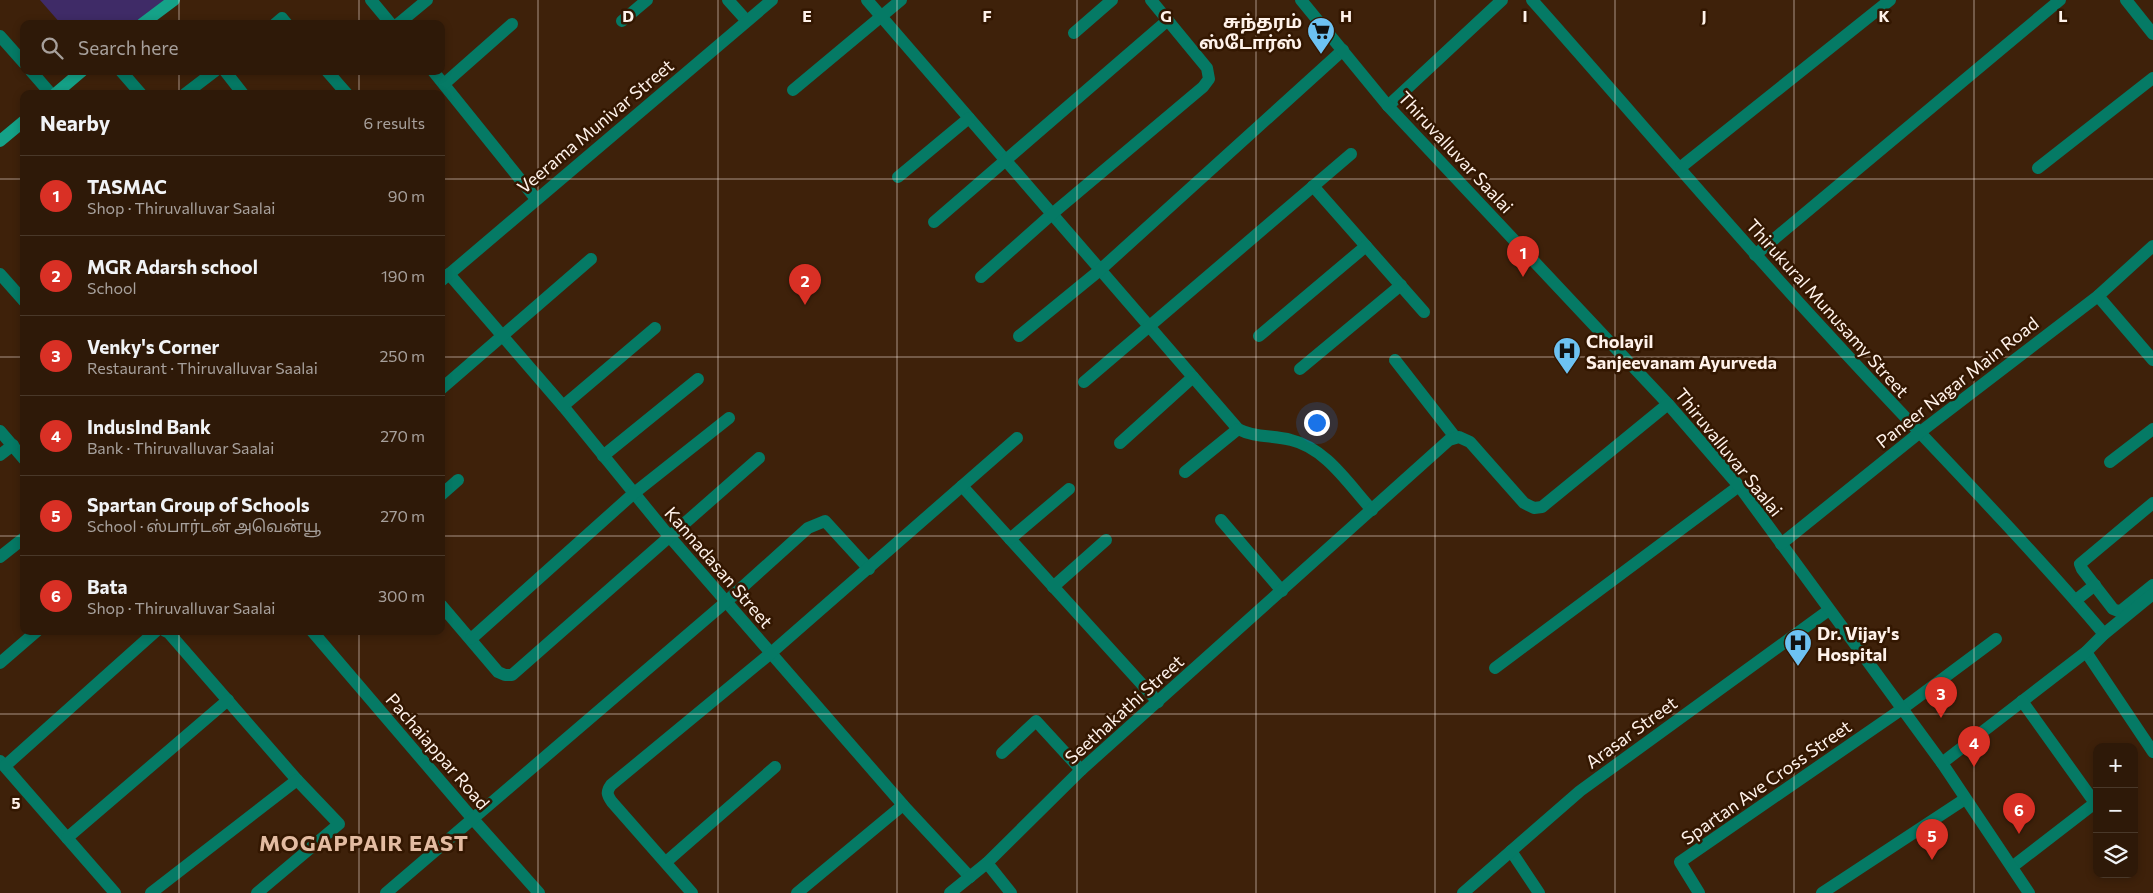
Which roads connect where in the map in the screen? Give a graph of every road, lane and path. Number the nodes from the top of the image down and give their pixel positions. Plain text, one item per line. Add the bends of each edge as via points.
1 (174, 0) edge
2 (371, 0) edge
3 (427, 0) edge
4 (647, 0) edge
5 (728, 0) edge
6 (772, 0) edge
7 (867, 0) edge
8 (901, 0) edge
9 (1112, 0) edge
10 (1151, 0) edge
11 (1301, 0) edge
12 (1502, 0) edge
13 (1532, 0) edge
14 (1890, 0) edge
15 (2060, 0) edge
16 (2126, 0) edge
17 (881, 16) junction
18 (147, 20) edge
19 (388, 20) edge
20 (403, 20) edge
21 (746, 20) junction
22 (1168, 20) junction
23 (622, 21) dead end
24 (512, 24) dead end
25 (1074, 33) dead end
26 (2153, 34) edge
27 (0, 36) edge
28 (1344, 50) junction
29 (20, 58) edge
30 (34, 75) edge
31 (77, 75) edge
32 (124, 75) edge
33 (210, 75) edge
34 (228, 75) edge
35 (330, 75) edge
36 (436, 75) edge
37 (2153, 78) edge
38 (444, 84) junction
39 (48, 90) edge
40 (60, 90) edge
41 (138, 90) edge
42 (190, 90) edge
43 (240, 90) edge
44 (344, 90) edge
45 (793, 90) dead end
46 (1388, 106) junction
47 (968, 118) junction
48 (20, 124) edge
49 (0, 141) edge
50 (1351, 154) dead end
51 (1006, 160) junction
52 (1681, 168) junction
53 (2038, 168) dead end
54 (898, 177) dead end
55 (1313, 186) junction
56 (536, 199) junction
57 (1052, 214) junction
58 (934, 222) dead end
59 (1366, 246) junction
60 (2153, 246) edge
61 (1755, 255) junction
62 (592, 259) dead end
63 (1100, 270) junction
64 (0, 274) edge
65 (445, 277) edge
66 (981, 278) dead end
67 (1401, 285) junction
68 (20, 296) edge
69 (2098, 296) junction
70 (1424, 312) dead end
71 (1149, 326) junction
72 (655, 328) dead end
73 (503, 336) junction
74 (1019, 336) dead end
75 (1259, 336) dead end
76 (1395, 360) dead end
77 (2153, 360) edge
78 (1300, 369) dead end
79 (1193, 377) junction
80 (698, 379) dead end
81 (1084, 382) dead end
82 (445, 386) edge
83 (1668, 404) junction
84 (563, 406) junction
85 (729, 418) dead end
86 (2153, 428) edge
87 (1238, 429) junction
88 (0, 431) edge
89 (1919, 433) junction
90 (1456, 437) junction
91 (1017, 438) dead end
92 (1120, 444) dead end
93 (13, 445) junction
94 (20, 454) edge
95 (0, 455) edge
96 (603, 456) junction
97 (760, 458) dead end
98 (2110, 462) dead end
99 (1185, 472) dead end
100 (458, 480) dead end
101 (962, 486) junction
102 (1739, 486) junction
103 (1069, 489) dead end
104 (445, 491) edge
105 (633, 494) junction
106 (2153, 503) edge
107 (1372, 510) junction
108 (1221, 520) dead end
109 (669, 536) junction
110 (1010, 539) junction
111 (1106, 540) dead end
112 (20, 541) edge
113 (1781, 544) junction
114 (0, 557) edge
115 (869, 569) junction
116 (2095, 585) junction
117 (2153, 585) edge
118 (1053, 587) junction
119 (1282, 591) junction
120 (2153, 594) edge
121 (2076, 600) junction
122 (727, 601) junction
123 (445, 610) edge
124 (1829, 610) junction
125 (2104, 634) junction
126 (33, 635) edge
127 (151, 635) edge
128 (171, 635) edge
129 (315, 635) edge
130 (471, 639) junction
131 (1996, 640) dead end
132 (2086, 652) junction
133 (771, 653) junction
134 (0, 664) edge
135 (1495, 668) dead end
136 (228, 700) junction
137 (2022, 701) junction
138 (1158, 702) junction
139 (1902, 709) junction
140 (2153, 752) edge
141 (1002, 753) dead end
142 (2, 763) edge
143 (1942, 764) junction
144 (775, 768) dead end
145 (1081, 770) junction
146 (297, 780) junction
147 (1965, 799) junction
148 (903, 805) junction
149 (472, 818) junction
150 (67, 838) junction
151 (1511, 851) junction
152 (666, 862) junction
153 (986, 863) junction
154 (2012, 867) junction
155 (970, 877) junction
156 (115, 893) edge
157 (151, 893) edge
158 (257, 893) edge
159 (386, 893) edge
160 (539, 893) edge
161 (692, 893) edge
162 (797, 893) edge
163 (950, 893) edge
164 (1011, 893) edge
165 (1463, 893) edge
166 (1539, 893) edge
167 (1699, 893) edge
168 (1822, 893) edge
169 (2029, 893) edge

1 - 18 main road
2 - 19 street
3 - 20 street
4 - 23 street
5 - 21 street
6 - 21 street, Veerama Munivar Street
7 - 17 street
8 - 17 street
9 - 25 street
10 - 22 street
11 - 28 street, Thiruvalluvar Saalai
12 - 46 street
13 - 52 street, Thirukural Munusamy Street
14 - 52 street
15 - 61 street
16 - 26 street
17 - 45 street
17 - 47 street
21 - 56 street, Veerama Munivar Street
22 - 51 street
22 - 57 street via 1207,68 1209,79
24 - 38 street
27 - 29 street
28 - 46 street, Thiruvalluvar Saalai
28 - 63 street
30 - 39 street
31 - 40 main road
32 - 41 street
33 - 42 street
34 - 43 street
35 - 44 street
36 - 38 street
37 - 53 street
38 - 56 street
46 - 83 street, Thiruvalluvar Saalai
47 - 51 street
47 - 54 street
48 - 49 main road
50 - 55 street
51 - 57 street
51 - 58 street
52 - 61 street, Thirukural Munusamy Street
55 - 59 street
55 - 71 street
56 - 65 street, Veerama Munivar Street
57 - 63 street
57 - 66 street
59 - 67 street
59 - 75 street
60 - 69 street, Paneer Nagar Main Road
61 - 89 street, Thirukural Munusamy Street
62 - 73 street
63 - 71 street
63 - 74 street
64 - 68 street
65 - 73 street, Kannadasan Street
67 - 70 street
67 - 78 street
69 - 77 street
69 - 89 street, Paneer Nagar Main Road
71 - 79 street
71 - 81 street
72 - 84 street
73 - 82 street
73 - 84 street, Kannadasan Street
76 - 90 street
79 - 87 street
79 - 92 street
80 - 96 street
83 - 90 street via 1542,507 1534,508 1524,503 1470,442
83 - 102 street, Thiruvalluvar Saalai
84 - 96 street, Kannadasan Street
85 - 105 street
86 - 98 street
87 - 99 street
87 - 107 street via 1247,434 1290,439 1309,446 1323,456
88 - 93 street
89 - 113 street, Paneer Nagar Main Road
89 - 121 street, Thirukural Munusamy Street
90 - 107 street, Seethakathi Street
91 - 101 street
93 - 94 street
93 - 95 street
96 - 105 street, Kannadasan Street
97 - 109 street
100 - 104 street
101 - 110 street
101 - 115 street
102 - 113 street, Thiruvalluvar Saalai
102 - 135 street
103 - 110 street
105 - 109 street, Kannadasan Street
105 - 130 street
106 - 116 street via 2080,564
107 - 119 street, Seethakathi Street
108 - 119 street
109 - 122 street, Kannadasan Street
109 - 130 street via 512,674 498,672
110 - 118 street
111 - 118 street
112 - 114 street
113 - 124 street, Thiruvalluvar Saalai
115 - 122 street via 822,521 808,528
115 - 133 street
116 - 117 street via 2118,611
116 - 121 street
118 - 138 street
119 - 138 street, Seethakathi Street
120 - 125 street
121 - 125 street, Thirukural Munusamy Street
122 - 133 street, Kannadasan Street
122 - 149 street
123 - 130 street
124 - 139 street, Thiruvalluvar Saalai
124 - 151 street, Arasar Street via 1580,790
125 - 132 street
126 - 134 street
127 - 142 street
128 - 136 street
129 - 149 street, Pachaiappar Road
131 - 139 street
132 - 137 street
132 - 140 street
133 - 148 street, Kannadasan Street
133 - 152 street via 607,790 607,796
136 - 146 street
136 - 150 street
137 - 143 street
137 - 154 street via 2095,803
138 - 145 street, Seethakathi Street
139 - 143 street, Thiruvalluvar Saalai
139 - 167 street, Spartan Ave Cross Street via 1680,862
141 - 145 street via 1036,721
142 - 150 street
143 - 147 street, Thiruvalluvar Saalai
144 - 152 street
145 - 153 street, Seethakathi Street
146 - 157 street
146 - 158 street via 339,824
147 - 154 street, Thiruvalluvar Saalai
147 - 168 street
148 - 155 street, Kannadasan Street
148 - 162 street
149 - 159 street
149 - 160 street, Pachaiappar Road
150 - 156 street
151 - 165 street, Arasar Street
151 - 166 street
152 - 161 street
153 - 155 street, Seethakathi Street
153 - 164 street
154 - 169 street, Thiruvalluvar Saalai
155 - 163 street, Seethakathi Street

